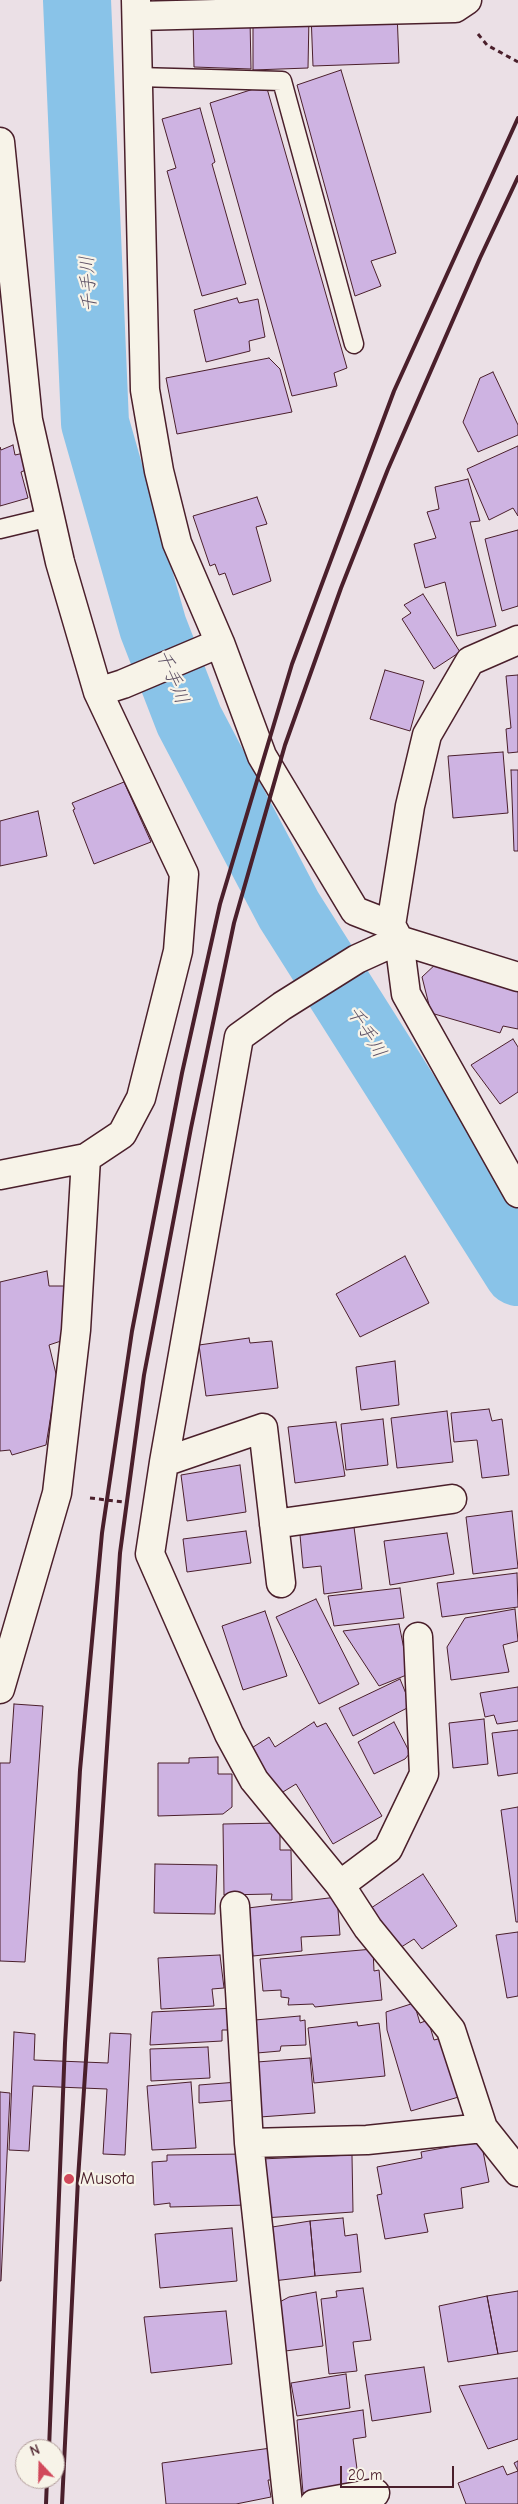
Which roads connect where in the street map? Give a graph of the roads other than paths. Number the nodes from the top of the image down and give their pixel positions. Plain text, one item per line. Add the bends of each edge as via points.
1 (410, 4) edge
2 (461, 4) edge
3 (136, 8) edge
4 (138, 77) junction
5 (0, 142) edge
6 (354, 344) dead end
7 (50, 517) junction
8 (0, 530) edge
9 (518, 640) edge
10 (213, 646) junction
11 (110, 688) junction
12 (395, 932) junction
13 (518, 977) edge
14 (86, 1158) junction
15 (0, 1175) edge
16 (518, 1193) edge
17 (164, 1462) junction
18 (452, 1499) dead end
19 (274, 1524) junction
20 (281, 1583) dead end
21 (418, 1637) dead end
22 (0, 1688) edge
23 (340, 1885) junction
24 (235, 1906) dead end
25 (483, 2128) junction
26 (249, 2143) junction
27 (518, 2172) edge
28 (375, 2493) dead end
29 (288, 2504) edge
30 (314, 2504) edge

1 - 2 street
1 - 3 street
3 - 4 street
4 - 6 lane via 282,81
4 - 10 street via 145,390 177,543
5 - 7 street via 28,420
7 - 8 lane
7 - 11 street via 60,562
9 - 12 street via 470,661 427,735 410,806
10 - 11 street
10 - 12 street via 262,756 355,911
11 - 14 street via 184,874 178,951 141,1098 122,1134
12 - 13 street
12 - 16 street via 406,994
12 - 17 street via 239,1037
14 - 15 street
14 - 22 street via 76,1330 57,1494
17 - 19 street via 263,1428
17 - 23 street via 150,1554 229,1734 254,1780
18 - 19 street
19 - 20 street
21 - 23 street via 424,1774 388,1848
23 - 25 street via 368,1928 451,2030
24 - 26 street
25 - 26 street via 367,2140
25 - 27 street
26 - 29 street
28 - 30 street

